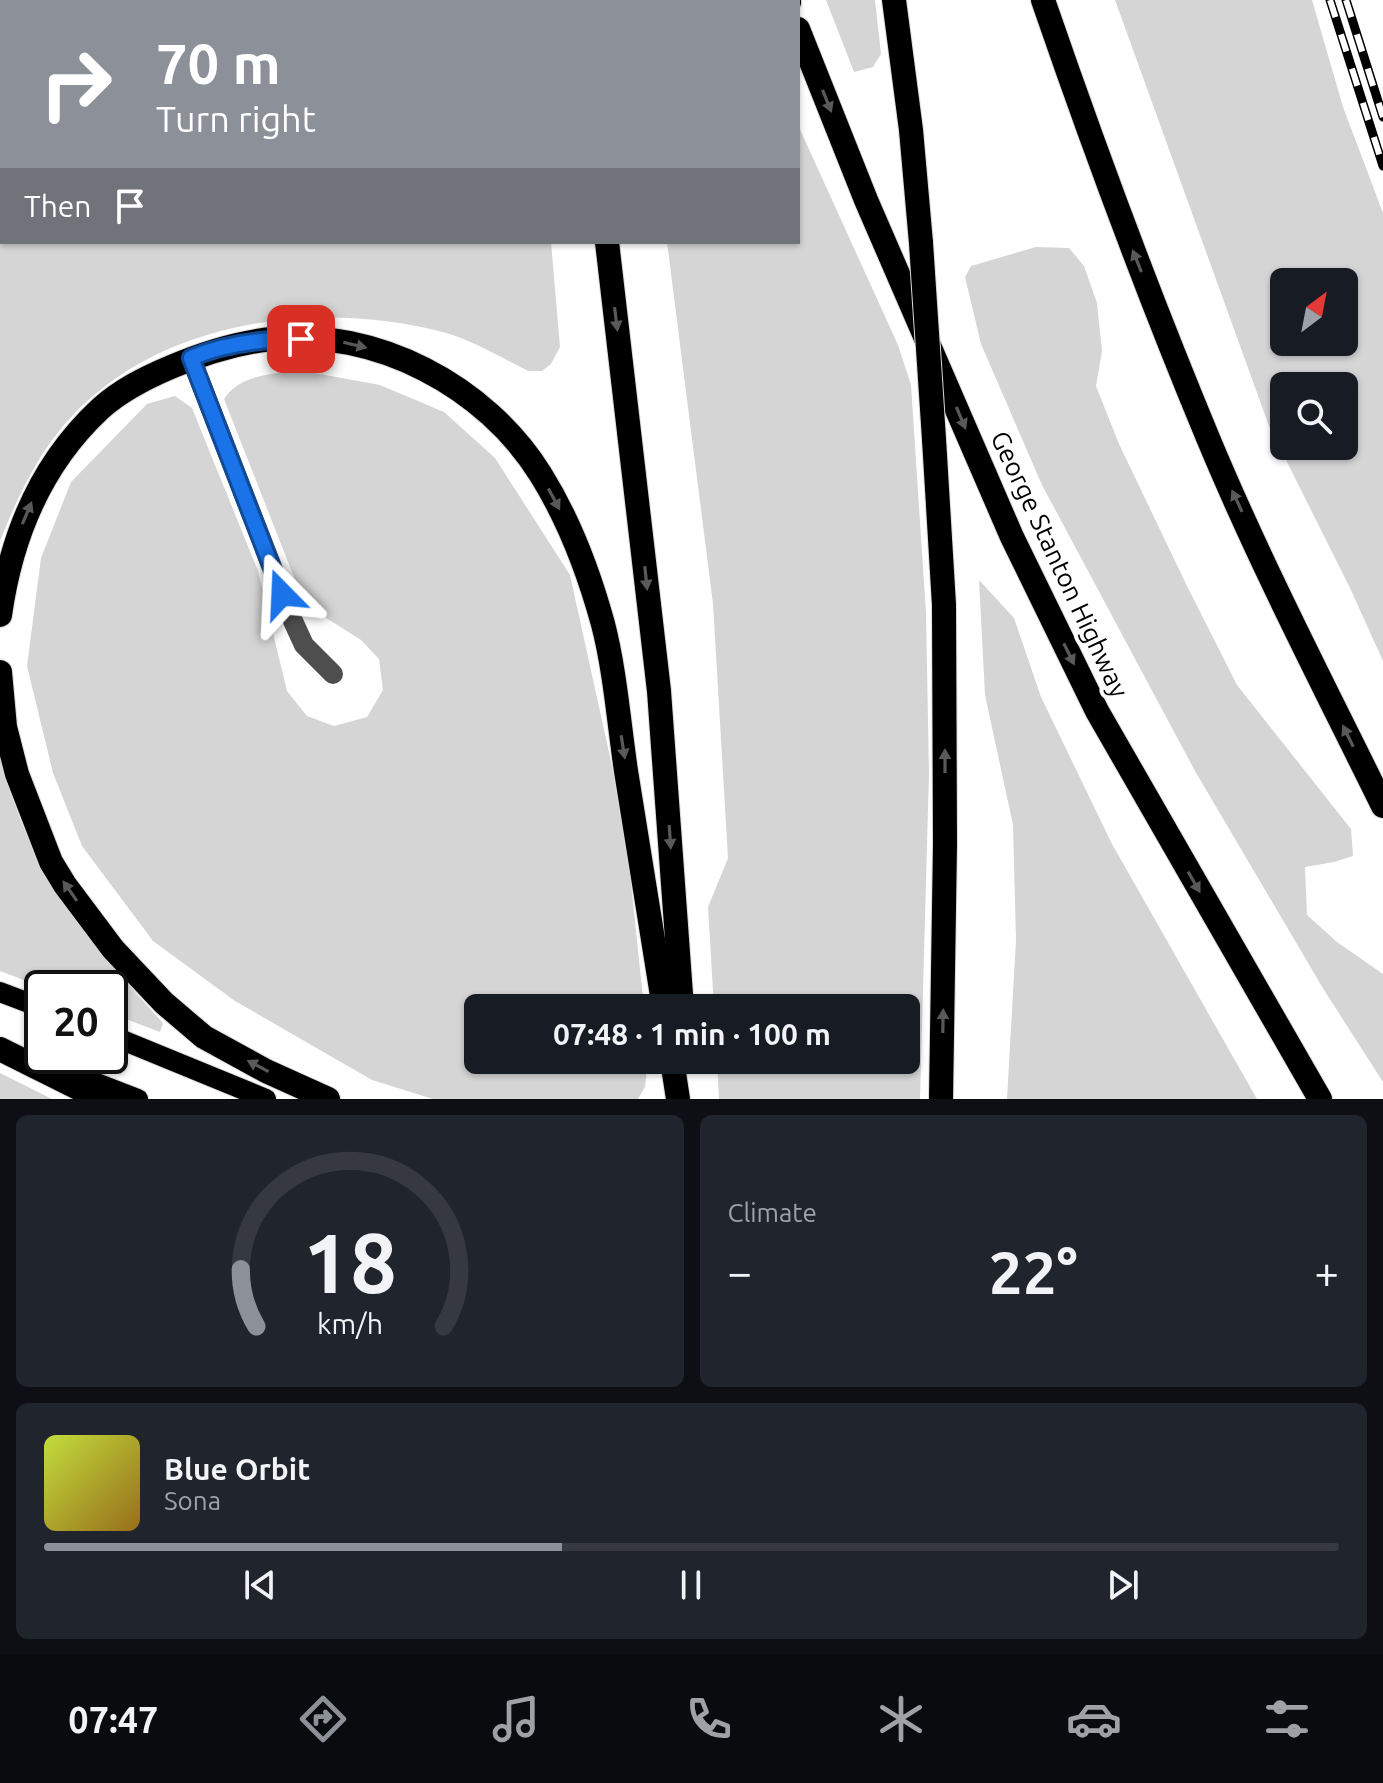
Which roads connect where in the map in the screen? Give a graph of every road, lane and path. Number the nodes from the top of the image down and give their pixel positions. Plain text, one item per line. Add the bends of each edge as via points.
1 (894, 0) edge
2 (1043, 0) edge
3 (800, 34) edge
4 (607, 244) edge
5 (191, 358) junction
6 (0, 615) edge
7 (0, 672) edge
8 (333, 674) dead end
9 (1383, 806) edge
10 (0, 992) edge
11 (662, 994) edge
12 (681, 994) edge
13 (24, 1001) edge
14 (128, 1042) edge
15 (0, 1047) edge
16 (674, 1074) edge
17 (685, 1074) edge
18 (98, 1093) edge
19 (138, 1099) edge
20 (266, 1099) edge
21 (328, 1099) edge
22 (678, 1099) edge
23 (686, 1099) edge
24 (941, 1099) edge
25 (1320, 1099) edge

24 -> 1 highway, bridge via 944,621 921,243
9 -> 2 highway via 1209,441 1128,239
3 -> 25 highway, George Stanton Highway via 1006,522 1077,671
4 -> 12 highway via 659,691
6 -> 5 highway via 25,513 54,460 99,409 135,382
5 - 8 lane via 293,621 304,645
5 -> 11 highway via 273,339 344,342 383,352 458,388 503,427 539,472 584,564 603,626
21 -> 7 highway via 204,1037 113,949 51,862 17,774 5,727
10 - 13 main road
14 - 20 main road
15 - 18 highway
16 - 22 highway
17 - 23 highway
18 - 19 main road

